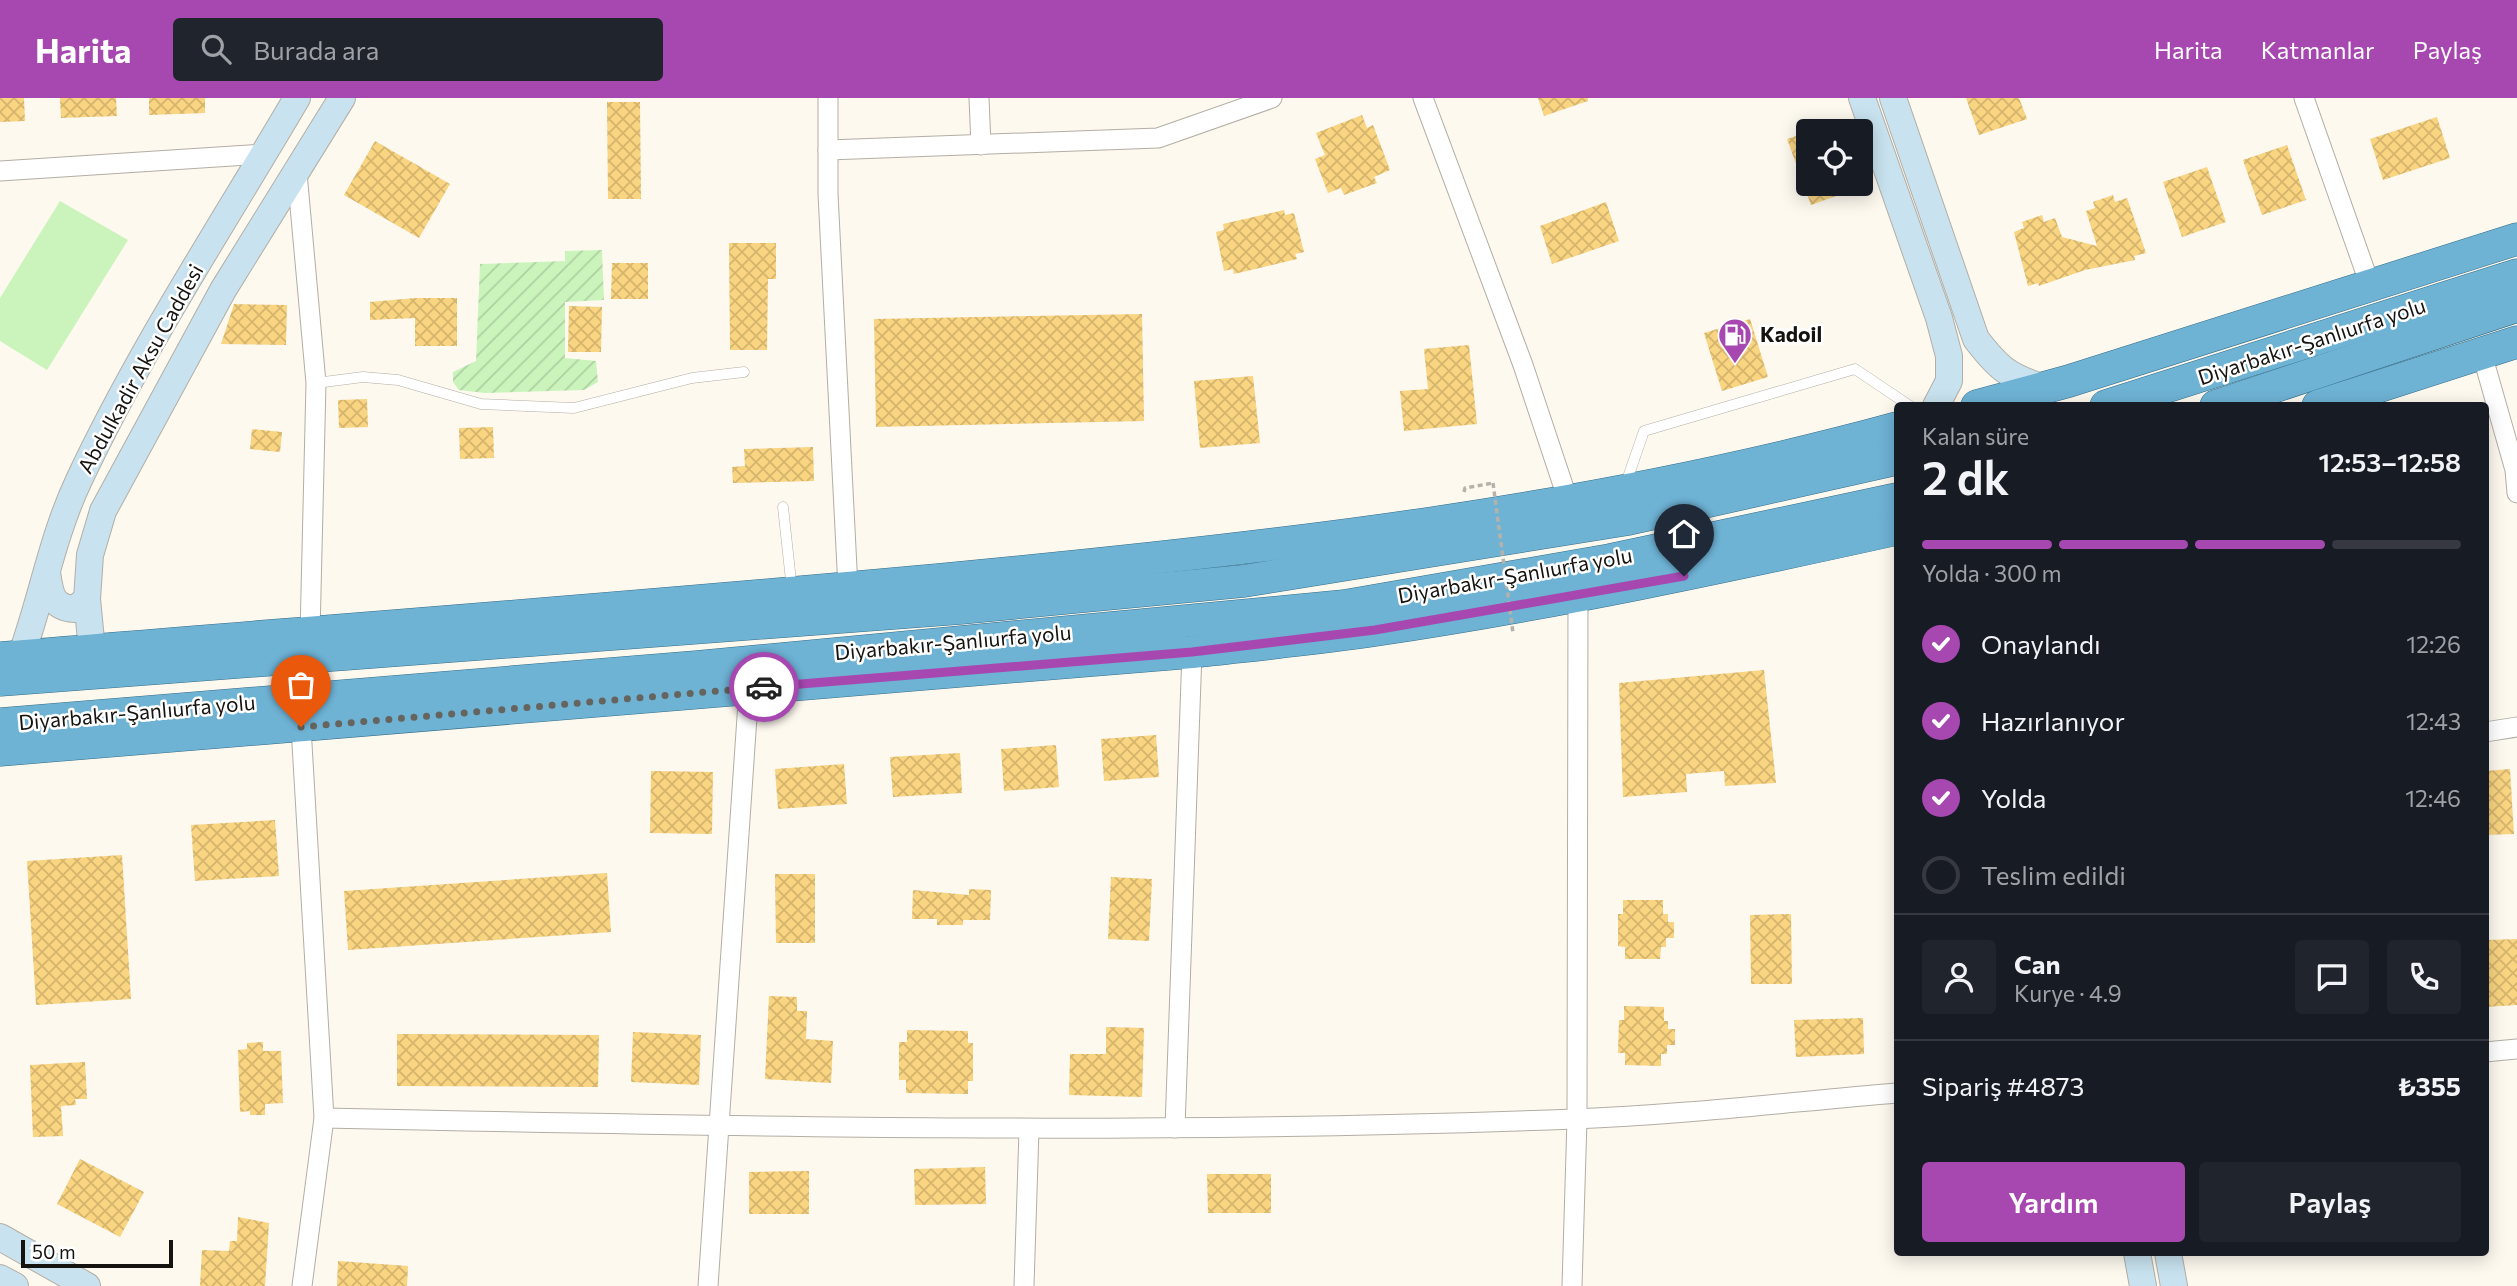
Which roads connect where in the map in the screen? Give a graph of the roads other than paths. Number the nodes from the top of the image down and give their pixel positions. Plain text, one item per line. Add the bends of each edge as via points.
1 (298, 98) edge
2 (342, 98) edge
3 (828, 98) edge
4 (979, 98) edge
5 (1272, 98) edge
6 (1423, 98) edge
7 (1862, 98) edge
8 (1892, 98) edge
9 (2304, 98) edge
10 (981, 145) junction
11 (828, 150) junction
12 (263, 155) junction
13 (0, 171) edge
14 (297, 173) junction
15 (2517, 239) edge
16 (2517, 275) edge
17 (2370, 285) junction
18 (2517, 306) edge
19 (2517, 342) edge
20 (2482, 354) junction
21 (744, 372) dead end
22 (316, 383) junction
23 (2044, 388) junction
24 (1904, 402) edge
25 (1938, 402) edge
26 (1992, 402) edge
27 (2119, 402) edge
28 (2228, 402) edge
29 (2331, 402) edge
30 (1894, 429) edge
31 (1894, 460) edge
32 (1623, 491) junction
33 (2517, 493) edge
34 (1568, 500) junction
35 (1894, 500) edge
36 (783, 507) dead end
37 (1894, 530) edge
38 (47, 570) junction
39 (848, 588) junction
40 (792, 594) junction
41 (1578, 596) junction
42 (87, 599) junction
43 (310, 634) junction
44 (92, 650) junction
45 (1192, 652) junction
46 (10, 657) edge
47 (0, 680) edge
48 (749, 688) junction
49 (0, 724) edge
50 (301, 727) junction
51 (2517, 727) edge
52 (2489, 731) edge
53 (0, 750) edge
54 (2517, 1049) edge
55 (2489, 1052) edge
56 (1894, 1093) edge
57 (324, 1118) junction
58 (1577, 1119) junction
59 (720, 1127) junction
60 (1174, 1128) junction
61 (1029, 1130) junction
62 (0, 1237) edge
63 (2138, 1256) edge
64 (2169, 1256) edge
65 (0, 1278) edge
66 (15, 1286) edge
67 (87, 1286) edge
68 (302, 1286) edge
69 (708, 1286) edge
70 (1024, 1286) edge
71 (1572, 1286) edge
72 (2143, 1286) edge
73 (2174, 1286) edge

1 - 12 main road, Abdulkadir Aksu Caddesi
2 - 14 main road, Abdulkadir Aksu Caddesi
3 - 11 street
4 - 10 street
5 - 10 street via 1158,138
6 - 34 street
7 - 25 main road via 1949,356 1949,381
8 - 23 main road via 1976,339 1998,368
9 - 17 street
10 - 11 street
11 - 39 street
12 - 13 street
12 - 38 main road, Abdulkadir Aksu Caddesi via 78,481 53,541
14 - 22 street
14 - 42 main road, Abdulkadir Aksu Caddesi via 223,290 103,511 90,555
15 - 17 highway
16 - 27 highway, Diyarbakır-Şanlıurfa yolu
17 - 23 highway
18 - 28 highway, Diyarbakır-Şanlıurfa yolu
19 - 20 highway
20 - 29 highway
20 - 33 street via 2515,470
21 - 22 lane via 692,378 574,408 481,404 398,380
22 - 43 street
23 - 26 highway
24 - 32 lane via 1855,369 1644,431
30 - 32 highway
31 - 47 highway, Diyarbakır-Şanlıurfa yolu via 1629,519 1244,581 961,608
32 - 34 highway
34 - 39 highway via 1304,542
35 - 49 highway, Diyarbakır-Şanlıurfa yolu via 1610,560 1344,606 696,667
36 - 40 lane
37 - 41 highway
38 - 42 main road via 55,603 75,609
38 - 46 main road, Abdulkadir Aksu Caddesi via 37,612
39 - 40 highway
40 - 43 highway
41 - 45 highway via 1375,630
41 - 58 street
42 - 44 main road, Abdulkadir Aksu Caddesi
43 - 44 highway
44 - 46 highway
45 - 48 highway
45 - 60 street
48 - 50 highway
48 - 59 street
50 - 53 highway
50 - 57 street
51 - 52 street
54 - 55 street
56 - 58 street
57 - 59 street
57 - 68 street
58 - 60 street
58 - 71 street
59 - 61 street
59 - 69 street
60 - 61 street
61 - 70 street
62 - 67 main road
63 - 72 main road
64 - 73 main road
65 - 66 main road

